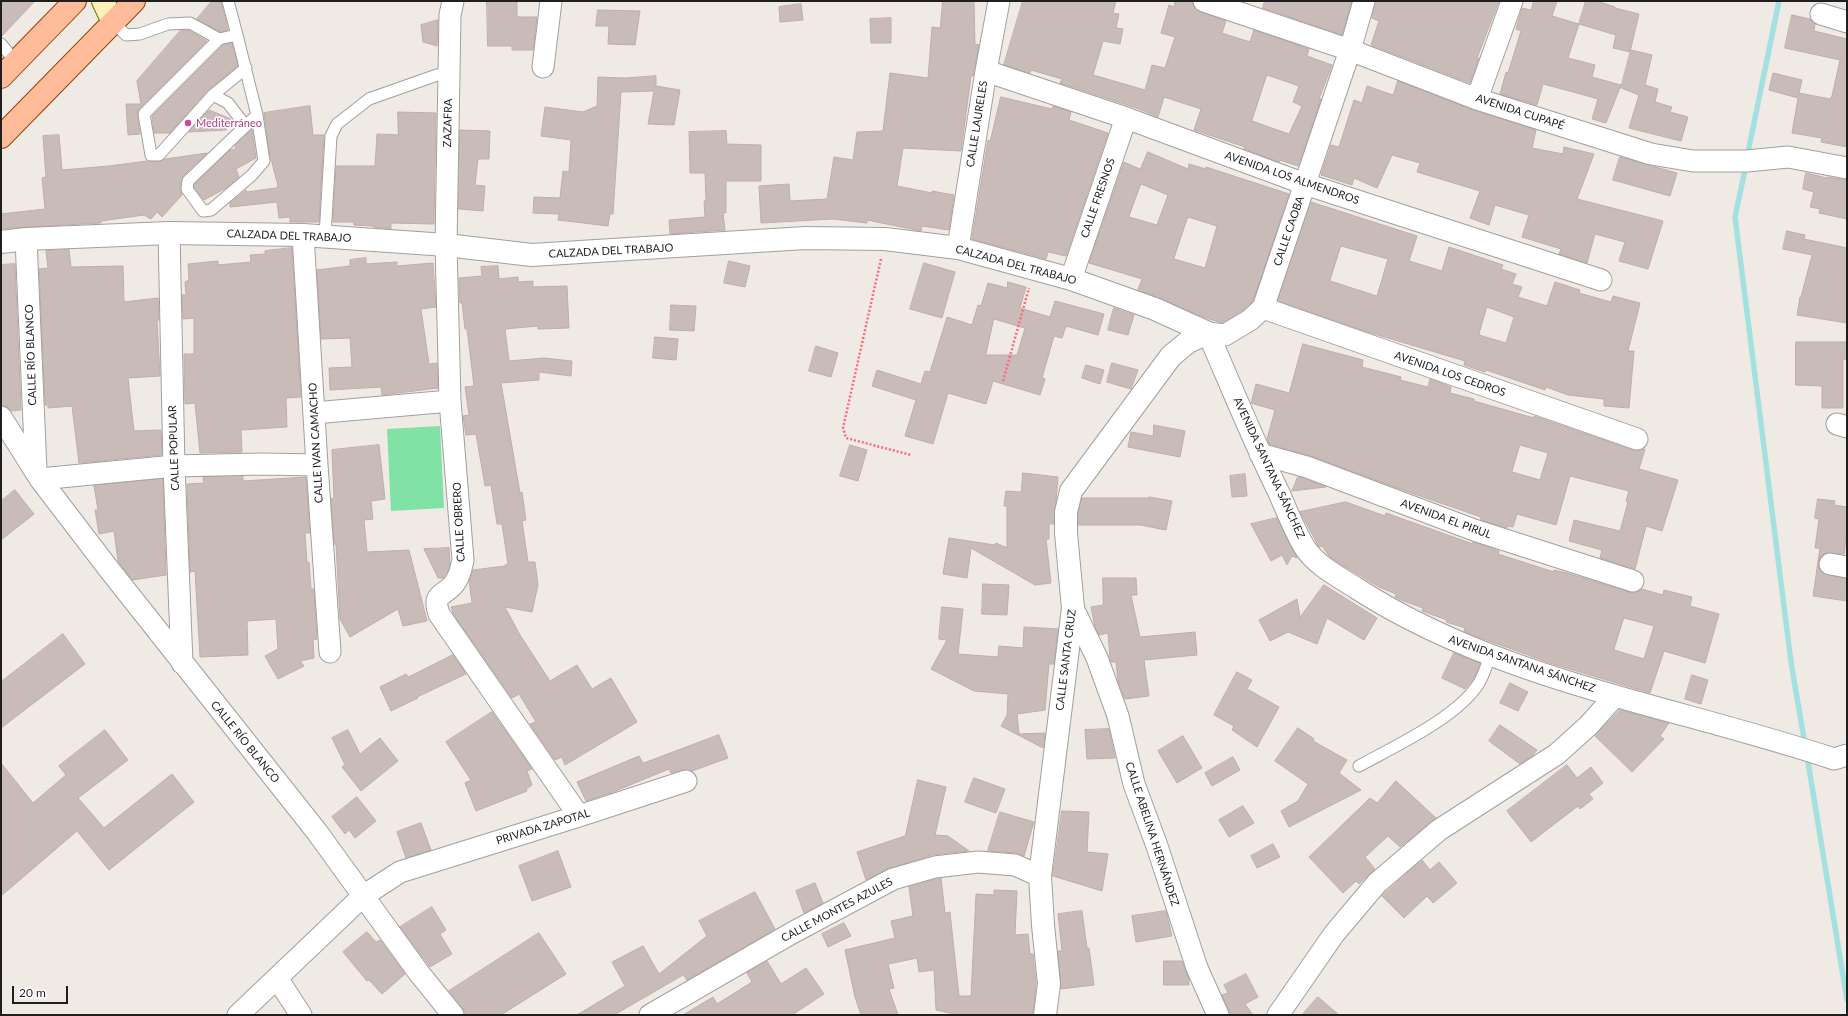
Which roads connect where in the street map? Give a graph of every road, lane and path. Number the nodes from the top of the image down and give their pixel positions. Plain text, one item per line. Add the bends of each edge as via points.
1 (75, 1) edge
2 (103, 1) edge
3 (134, 1) edge
4 (228, 1) edge
5 (452, 1) edge
6 (551, 1) edge
7 (999, 1) edge
8 (1204, 1) edge
9 (1364, 1) edge
10 (1512, 1) edge
11 (1821, 14) dead end
12 (113, 22) junction
13 (1847, 22) edge
14 (236, 35) junction
15 (219, 39) junction
16 (1, 44) edge
17 (1350, 50) junction
18 (544, 67) dead end
19 (246, 68) junction
20 (9, 69) edge
21 (986, 70) junction
22 (449, 74) junction
23 (213, 95) junction
24 (1477, 99) junction
25 (257, 115) junction
26 (1126, 118) junction
27 (245, 125) junction
28 (1, 137) edge
29 (1847, 168) edge
30 (1305, 184) junction
31 (169, 233) junction
32 (303, 234) junction
33 (325, 236) junction
34 (26, 239) junction
35 (885, 239) junction
36 (1, 242) edge
37 (446, 245) junction
38 (958, 248) junction
39 (1034, 270) junction
40 (1071, 279) junction
41 (1601, 280) dead end
42 (1263, 308) junction
43 (1208, 333) junction
44 (1003, 380) dead end
45 (450, 401) junction
46 (314, 413) junction
47 (1, 417) edge
48 (1637, 439) dead end
49 (1260, 454) junction
50 (911, 455) dead end
51 (317, 465) junction
52 (174, 466) junction
53 (38, 475) junction
54 (1633, 581) dead end
55 (1073, 608) junction
56 (330, 652) dead end
57 (1490, 655) junction
58 (182, 663) junction
59 (1616, 696) junction
60 (1847, 755) edge
61 (1359, 766) dead end
62 (686, 781) dead end
63 (579, 816) junction
64 (1040, 876) junction
65 (363, 896) junction
66 (277, 978) junction
67 (238, 1015) edge
68 (301, 1015) edge
69 (453, 1015) edge
70 (650, 1015) edge
71 (1045, 1015) edge
72 (1218, 1015) edge
73 (1278, 1015) edge

1 - 20 main road
2 - 12 main road
3 - 12 main road
4 - 14 lane
5 - 22 street, ZAZAFRA
6 - 18 street
7 - 21 street, CALLE LAURELES
8 - 17 street, AVENIDA CUPAPÉ
9 - 17 street, CALLE CAOBA
10 - 24 street
11 - 13 street
12 - 15 lane via 126,36 168,24 190,23
12 - 28 main road
14 - 15 lane
14 - 19 lane
15 - 23 lane via 144,114 150,155 159,155
16 - 20 lane
17 - 24 street, AVENIDA CUPAPÉ
17 - 30 street, CALLE CAOBA
19 - 23 lane
19 - 25 lane
21 - 26 street, AVENIDA LOS ALMENDROS
21 - 38 street, CALLE LAURELES
22 - 33 lane via 437,75 369,99 336,124 331,136
22 - 37 street, ZAZAFRA
23 - 27 lane via 228,103
24 - 29 street, AVENIDA CUPAPÉ via 1651,154 1693,161 1747,161 1788,157
25 - 27 lane
25 - 27 lane via 264,161 252,175 210,210 203,211 187,190 188,181
26 - 30 street, AVENIDA LOS ALMENDROS
26 - 40 street, CALLE FRESNOS
30 - 41 street, AVENIDA LOS ALMENDROS
30 - 42 street, CALLE CAOBA
31 - 32 street, CALZADA DEL TRABAJO
31 - 34 street, CALZADA DEL TRABAJO
31 - 52 street, CALLE POPULAR
32 - 33 street, CALZADA DEL TRABAJO
32 - 46 street, CALLE IVAN CAMACHO
33 - 37 street, CALZADA DEL TRABAJO
34 - 36 street, CALZADA DEL TRABAJO
34 - 53 street, CALLE RÍO BLANCO
35 - 37 street, CALZADA DEL TRABAJO via 805,238 532,255
35 - 38 street, CALZADA DEL TRABAJO
35 - 50 path via 843,428 846,438
37 - 45 street, CALLE OBRERO
38 - 39 street, CALZADA DEL TRABAJO
39 - 40 street, CALZADA DEL TRABAJO
39 - 44 path
40 - 43 street, CALZADA DEL TRABAJO via 1155,309
42 - 43 street via 1250,320 1225,334
42 - 48 street, AVENIDA LOS CEDROS
43 - 49 street, AVENIDA SANTANA SÁNCHEZ
43 - 55 street, CALLE SANTA CRUZ via 1188,342 1171,356 1071,491 1066,512 1066,533
45 - 46 street
45 - 63 street, CALLE OBRERO via 463,560 461,574 453,585 438,596 435,604 439,614
46 - 51 street, CALLE IVAN CAMACHO
47 - 53 street, CALLE RÍO BLANCO
49 - 54 street, AVENIDA EL PIRUL via 1307,467 1474,530
49 - 57 street, AVENIDA SANTANA SÁNCHEZ via 1306,548 1321,565 1380,604 1450,639
51 - 52 street
51 - 56 street, CALLE IVAN CAMACHO
52 - 53 street
52 - 58 street, CALLE POPULAR
53 - 58 street, CALLE RÍO BLANCO
55 - 64 street, CALLE SANTA CRUZ
55 - 72 street, CALLE ABELINA HERNÁNDEZ via 1097,658 1115,709 1134,784 1196,968
57 - 59 street, AVENIDA SANTANA SÁNCHEZ
57 - 61 lane via 1479,683 1466,699 1438,721
58 - 65 street, CALLE RÍO BLANCO via 317,832
59 - 60 street, AVENIDA SANTANA SÁNCHEZ via 1834,759
59 - 73 street via 1557,754 1438,830 1377,883 1334,934
62 - 63 street, PRIVADA ZAPOTAL
63 - 65 street, PRIVADA ZAPOTAL via 400,872
64 - 70 street, CALLE MONTES AZULES via 1015,865 978,862 935,867 893,879 792,933
64 - 71 street, CALLE SANTA CRUZ via 1049,984
65 - 66 street, PRIVADA ZAPOTAL
65 - 69 street, CALLE RÍO BLANCO
66 - 67 street, PRIVADA ZAPOTAL
66 - 68 street

